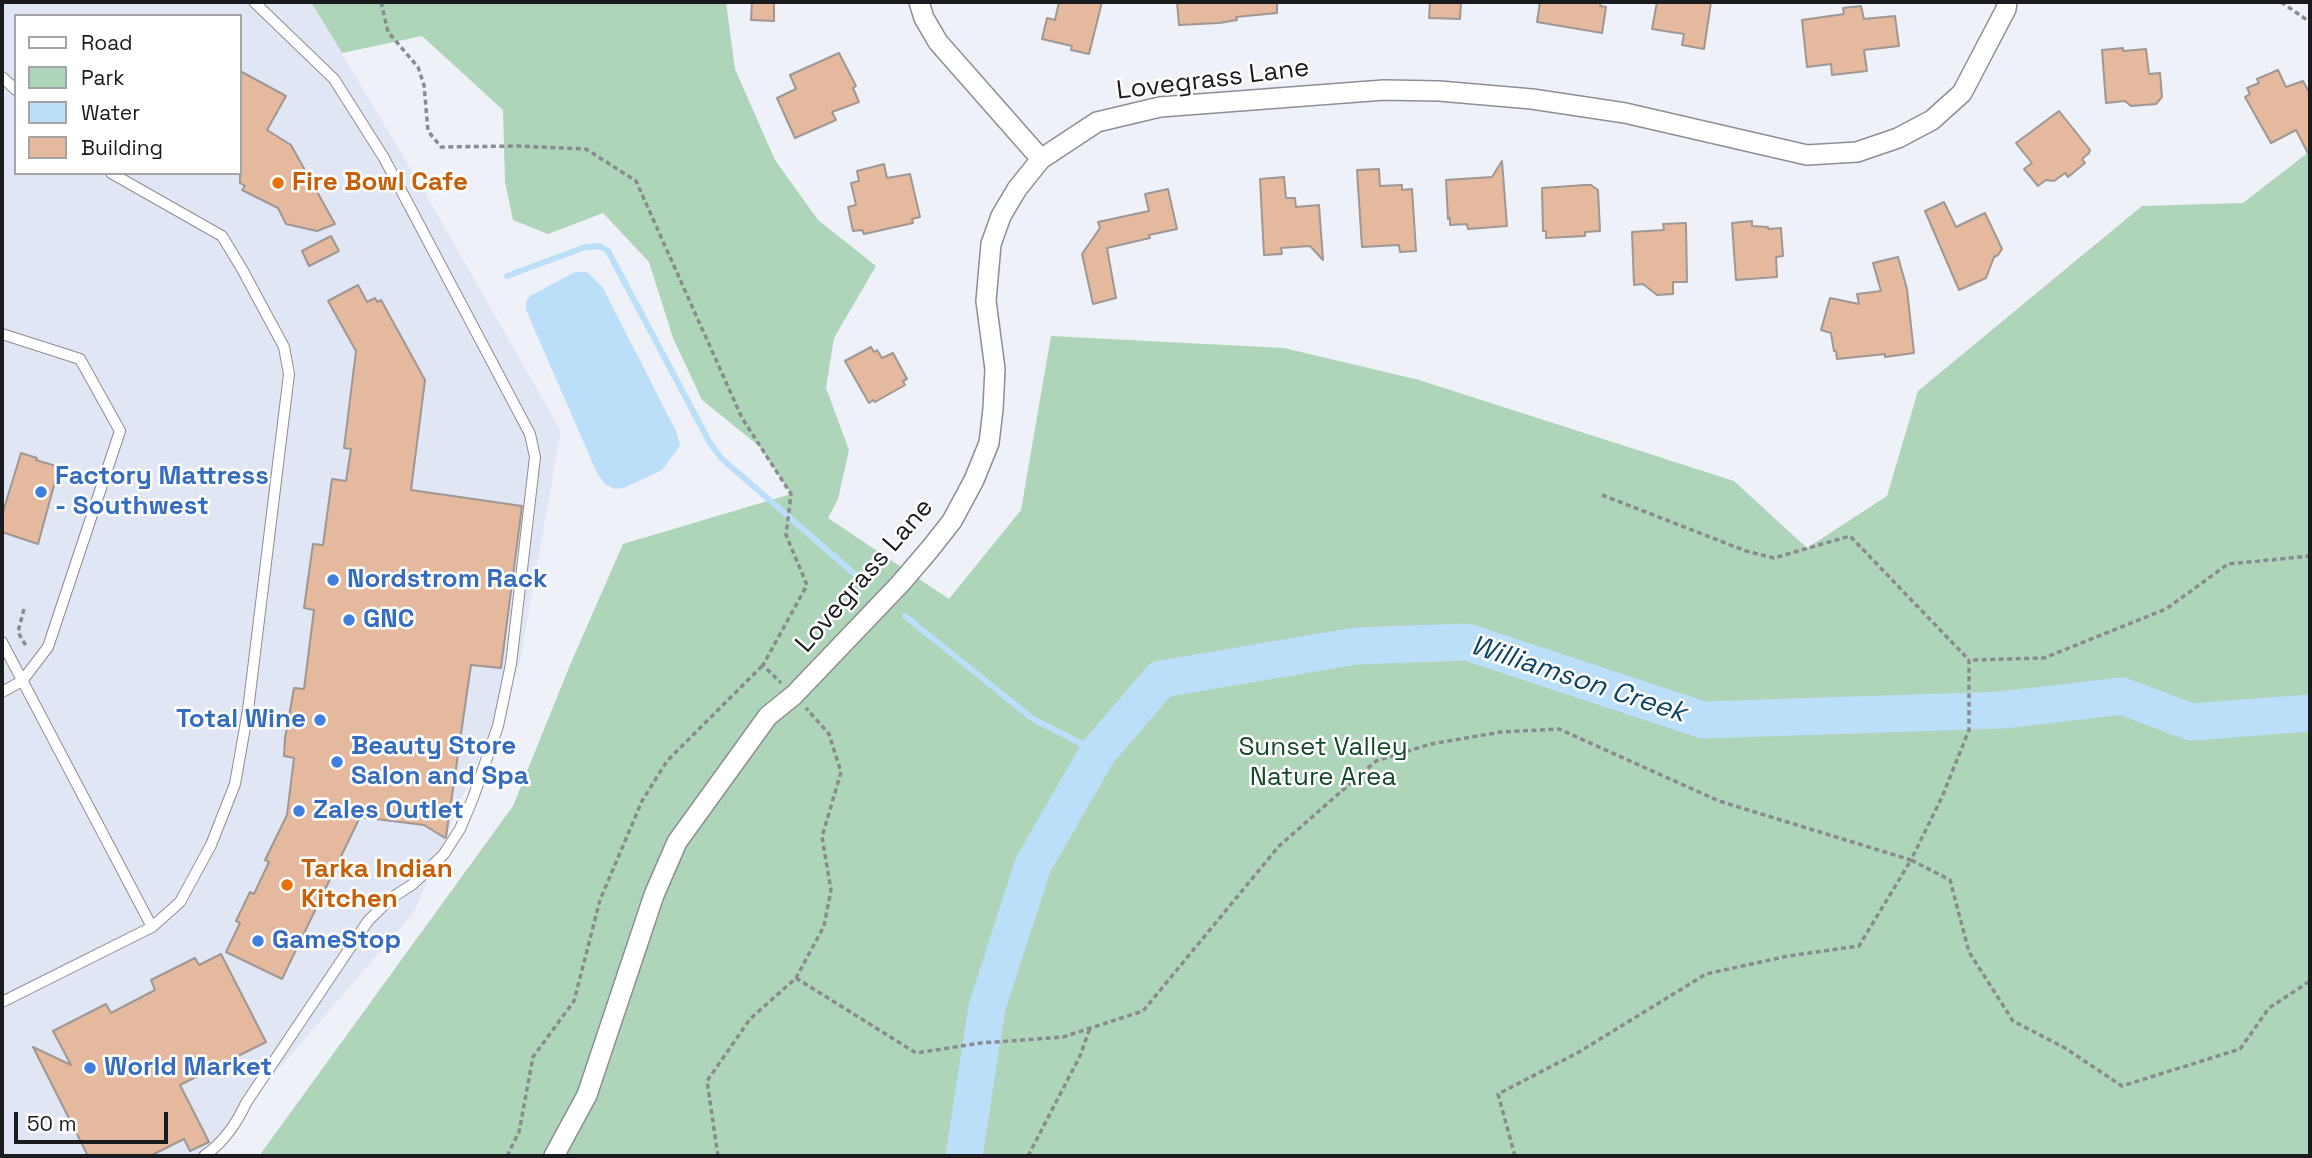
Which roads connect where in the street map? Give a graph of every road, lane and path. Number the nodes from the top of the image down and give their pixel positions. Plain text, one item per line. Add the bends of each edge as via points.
1 (254, 2) edge
2 (381, 2) edge
3 (919, 2) edge
4 (2007, 2) edge
5 (2281, 2) edge
6 (2310, 22) edge
7 (1041, 159) junction
8 (115, 175) edge
9 (2, 334) edge
10 (1602, 495) dead end
11 (2310, 556) edge
12 (24, 609) dead end
13 (2, 642) edge
14 (26, 646) dead end
15 (1969, 660) junction
16 (763, 665) junction
17 (22, 681) junction
18 (2, 692) edge
19 (794, 695) junction
20 (1911, 860) junction
21 (152, 927) junction
22 (796, 978) junction
23 (2310, 981) edge
24 (2, 1002) edge
25 (1090, 1028) junction
26 (204, 1156) edge
27 (507, 1156) edge
28 (554, 1156) edge
29 (718, 1156) edge
30 (1028, 1156) edge
31 (1516, 1156) edge

1 - 26 lane via 334,79 377,147 522,417 535,457 508,677 498,726 460,829 444,854 368,921 237,1123
2 - 16 path via 388,32 418,67 428,131 441,147 586,149 636,181 742,418 791,494 786,535 807,585
3 - 7 street via 938,42
4 - 7 street, Lovegrass Lane via 1962,93 1932,120 1857,152 1807,155 1625,114 1532,99 1384,90 1160,107 1097,122
5 - 6 path
7 - 19 street, Lovegrass Lane via 1001,216 991,244 986,301 995,369 993,409 989,443 974,480 930,549
8 - 21 lane via 222,236 284,347 289,374 235,784 211,845 180,902
9 - 17 lane via 80,359 120,430 48,647
10 - 15 path via 1774,558 1850,536
11 - 15 path via 2228,564 2166,610 2044,658
12 - 14 path via 18,632
13 - 17 lane
15 - 20 path via 1969,730
16 - 19 path
16 - 27 path via 667,761 642,801 600,900 574,1001 533,1057 519,1132
17 - 18 lane
17 - 21 lane
19 - 22 path via 830,734 841,772 822,837 831,890 824,926
19 - 28 street, Lovegrass Lane via 768,716 677,842 654,895 587,1094
20 - 23 path via 1950,880 1969,952 2014,1021 2122,1086 2240,1049 2269,1008
20 - 25 path via 1719,801 1559,729 1501,732 1431,744 1376,761 1279,846 1143,1011
20 - 31 path via 1859,946 1706,974 1579,1052 1498,1094
21 - 24 lane
22 - 25 path via 916,1053 1063,1037
22 - 29 path via 750,1019 707,1081
25 - 30 path

